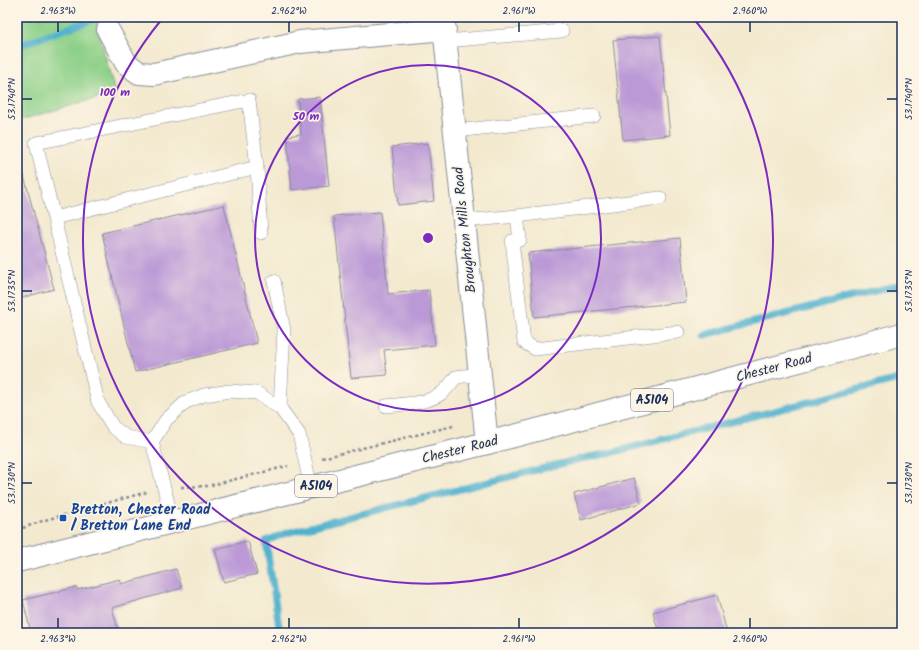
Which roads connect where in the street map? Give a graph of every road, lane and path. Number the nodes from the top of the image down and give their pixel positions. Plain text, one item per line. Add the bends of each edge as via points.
1 (445, 29) edge
2 (108, 30) dead end
3 (562, 31) dead end
4 (594, 116) dead end
5 (455, 131) junction
6 (257, 167) junction
7 (660, 198) dead end
8 (516, 216) junction
9 (54, 218) junction
10 (464, 221) junction
11 (261, 233) dead end
12 (274, 281) dead end
13 (678, 332) dead end
14 (902, 334) edge
15 (480, 374) junction
16 (386, 406) dead end
17 (280, 408) junction
18 (484, 418) junction
19 (152, 442) junction
20 (487, 443) junction
21 (305, 462) junction
22 (311, 487) junction
23 (164, 488) junction
24 (173, 522) junction
25 (17, 530) edge
26 (17, 561) edge

1 - 2 main road via 300,42 154,74 139,73 126,63
1 - 3 lane
1 - 5 main road, Broughton Mills Road
4 - 5 lane
5 - 10 main road, Broughton Mills Road
6 - 9 lane
6 - 9 lane via 249,100 36,143
6 - 11 lane
7 - 8 lane
8 - 10 lane
8 - 13 lane via 520,240 512,241 524,342 535,349
9 - 19 lane via 98,402 113,427 126,437
10 - 15 main road, Broughton Mills Road
12 - 17 lane via 284,330
14 - 20 main road, Chester Road / A5104
15 - 16 lane via 456,377 438,396 420,402
15 - 18 main road, Broughton Mills Road
17 - 19 lane via 257,394 230,391 204,395 186,402 166,420
17 - 21 lane via 298,434
18 - 20 main road, Broughton Mills Road
18 - 21 path
19 - 23 lane
20 - 22 main road, Chester Road / A5104
21 - 22 lane
21 - 23 path via 208,486
22 - 24 main road, Chester Road / A5104
23 - 24 lane
23 - 25 path
24 - 26 main road, Chester Road / A5104

